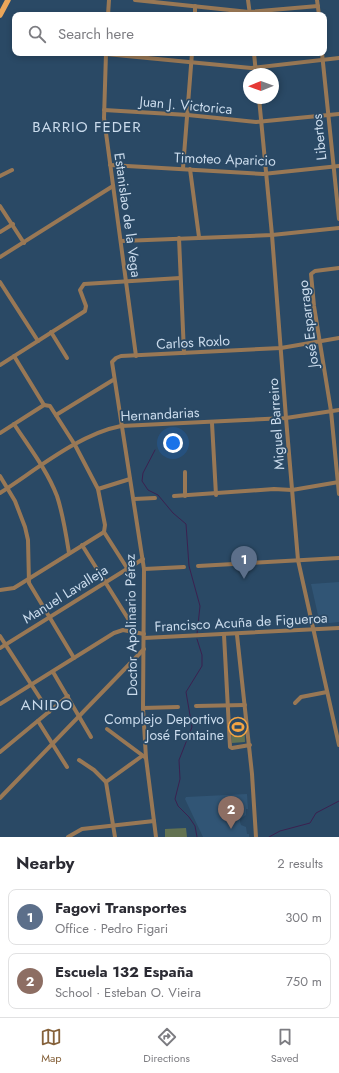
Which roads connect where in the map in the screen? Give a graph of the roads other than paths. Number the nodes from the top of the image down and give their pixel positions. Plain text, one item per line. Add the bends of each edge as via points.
1 (8, 0) edge
2 (109, 0) edge
3 (135, 0) edge
4 (248, 0) edge
5 (317, 0) edge
6 (195, 6) junction
7 (318, 6) junction
8 (108, 12) edge
9 (195, 12) edge
10 (242, 12) edge
11 (250, 12) edge
12 (260, 12) edge
13 (319, 12) edge
14 (0, 15) edge
15 (106, 56) edge
16 (138, 56) edge
17 (192, 56) edge
18 (254, 56) edge
19 (322, 56) edge
20 (339, 58) edge
21 (323, 60) junction
22 (192, 61) junction
23 (256, 68) junction
24 (260, 104) edge
25 (104, 110) junction
26 (339, 114) edge
27 (188, 115) junction
28 (328, 115) junction
29 (261, 122) junction
30 (110, 164) junction
31 (333, 166) junction
32 (339, 166) edge
33 (183, 168) junction
34 (190, 169) junction
35 (12, 170) dead end
36 (267, 174) junction
37 (0, 176) edge
38 (113, 186) junction
39 (0, 206) edge
40 (339, 219) edge
41 (13, 224) junction
42 (339, 228) edge
43 (0, 232) edge
44 (272, 235) junction
45 (199, 237) junction
46 (179, 238) junction
47 (122, 241) junction
48 (24, 243) junction
49 (0, 257) edge
50 (339, 268) edge
51 (180, 278) junction
52 (127, 280) junction
53 (0, 282) edge
54 (51, 332) junction
55 (339, 338) edge
56 (38, 341) junction
57 (320, 342) junction
58 (281, 348) junction
59 (184, 353) junction
60 (14, 356) junction
61 (136, 356) junction
62 (67, 358) dead end
63 (0, 365) edge
64 (112, 366) joint
65 (113, 380) junction
66 (44, 405) junction
67 (339, 410) edge
68 (331, 411) junction
69 (56, 415) junction
70 (286, 418) junction
71 (212, 422) junction
72 (14, 424) junction
73 (121, 426) junction
74 (0, 433) edge
75 (75, 445) junction
76 (42, 466) junction
77 (185, 472) dead end
78 (0, 476) edge
79 (130, 479) junction
80 (338, 482) edge
81 (8, 488) junction
82 (98, 489) junction
83 (292, 490) junction
84 (0, 493) edge
85 (216, 494) junction
86 (339, 494) edge
87 (174, 496) dead end
88 (185, 496) junction
89 (155, 498) dead end
90 (134, 500) junction
91 (104, 532) junction
92 (82, 545) junction
93 (69, 553) junction
94 (339, 558) edge
95 (143, 559) junction
96 (298, 560) junction
97 (198, 566) dead end
98 (184, 567) dead end
99 (127, 568) junction
100 (144, 570) junction
101 (28, 579) junction
102 (105, 582) junction
103 (0, 590) edge
104 (50, 616) junction
105 (339, 628) edge
106 (314, 630) junction
107 (133, 632) junction
108 (224, 635) junction
109 (237, 635) junction
110 (0, 636) edge
111 (144, 636) junction
112 (6, 645) junction
113 (0, 648) edge
114 (144, 649) junction
115 (74, 658) junction
116 (53, 672) junction
117 (31, 685) junction
118 (327, 692) junction
119 (68, 696) junction
120 (295, 703) dead end
121 (0, 704) edge
122 (245, 705) junction
123 (196, 706) dead end
124 (227, 706) junction
125 (178, 707) dead end
126 (143, 708) junction
127 (49, 712) junction
128 (80, 716) junction
129 (38, 721) junction
130 (107, 729) dead end
131 (91, 737) dead end
132 (53, 744) junction
133 (0, 745) edge
134 (250, 745) junction
135 (339, 745) edge
136 (1, 751) edge
137 (144, 757) junction
138 (79, 760) dead end
139 (67, 767) dead end
140 (106, 782) junction
141 (0, 798) edge
142 (154, 821) junction
143 (114, 825) junction
144 (68, 837) edge
145 (115, 837) edge
146 (156, 837) edge
147 (256, 837) edge

1 - 14 main road
2 - 8 street
3 - 6 street
4 - 11 street
5 - 7 street
6 - 9 street
6 - 10 street
7 - 12 street
7 - 13 street
15 - 25 street, Estanislao de la Vega
16 - 22 street
17 - 22 street
18 - 23 street
19 - 21 street, Libertos
20 - 21 street
21 - 23 street
21 - 28 street, Libertos
22 - 23 street
22 - 27 street
24 - 29 street, Miguel Barreiro
25 - 27 street, Juan J. Victorica
25 - 30 street, Estanislao de la Vega
26 - 28 street, Juan J. Victorica
27 - 29 street, Juan J. Victorica
27 - 33 street
28 - 29 street, Juan J. Victorica
28 - 31 street, Libertos
29 - 36 street, Miguel Barreiro
30 - 33 street, Timoteo Aparicio
30 - 38 street, Estanislao de la Vega
31 - 32 street, Timoteo Aparicio
31 - 36 street, Timoteo Aparicio
31 - 40 street, Libertos
33 - 34 street, Timoteo Aparicio
34 - 36 street, Timoteo Aparicio
34 - 45 street
35 - 37 street
36 - 44 street, Miguel Barreiro
38 - 47 street, Estanislao de la Vega
38 - 48 street
39 - 41 street
41 - 43 street
41 - 48 street
42 - 44 street
44 - 45 street
44 - 58 street, Miguel Barreiro
45 - 46 street
46 - 47 street
46 - 51 street
47 - 52 street, Estanislao de la Vega
48 - 49 street
50 - 57 street, José Esparrago via 315,271 311,274
51 - 52 street
51 - 59 street
52 - 54 street via 87,283 82,286 80,290 86,306 85,311
52 - 61 street, Estanislao de la Vega
53 - 56 street
54 - 56 street
54 - 62 street
55 - 57 street, Carlos Roxlo
56 - 60 street
57 - 58 street, Carlos Roxlo
57 - 68 street, José Esparrago
58 - 59 street, Carlos Roxlo
58 - 70 street, Miguel Barreiro
59 - 61 street, Carlos Roxlo
60 - 63 street
60 - 66 street
61 - 64 street, Carlos Roxlo via 116,358
64 - 65 street, Doctor Apolinario Pérez
65 - 69 street
65 - 73 street, Doctor Apolinario Pérez
66 - 69 street via 50,406
66 - 72 street
67 - 68 street, Hernandarias
68 - 70 street, Hernandarias
68 - 80 street, José Esparrago
69 - 75 street
70 - 71 street, Hernandarias
70 - 83 street, Miguel Barreiro
71 - 73 street, Hernandarias
71 - 85 street
72 - 74 street
72 - 76 street
73 - 75 street, Hernandarias via 98,432
73 - 79 street, Doctor Apolinario Pérez
75 - 76 street, Hernandarias
75 - 82 street
76 - 81 street, Hernandarias
76 - 93 street via 56,495
77 - 88 street
78 - 81 street
79 - 82 street
79 - 90 street, Doctor Apolinario Pérez
80 - 83 street
80 - 86 street, José Esparrago
81 - 84 street, Hernandarias
81 - 101 street via 20,513 28,540
82 - 91 street
83 - 85 street
83 - 96 street, Miguel Barreiro
85 - 88 street
87 - 88 street
89 - 90 street
90 - 95 street, Doctor Apolinario Pérez
91 - 92 street
91 - 99 street
92 - 93 street
92 - 102 street
93 - 101 street
94 - 96 street
95 - 99 street, Manuel Lavalleja
95 - 100 street, Doctor Apolinario Pérez
96 - 97 street
96 - 106 street, Miguel Barreiro
98 - 100 street
99 - 102 street, Manuel Lavalleja
100 - 111 street, Doctor Apolinario Pérez
101 - 103 street via 10,589
101 - 104 street
102 - 104 street, Manuel Lavalleja
102 - 107 street via 132,626
104 - 112 street, Manuel Lavalleja
104 - 115 street
105 - 106 street, Francisco Acuña de Figueroa
106 - 109 street, Francisco Acuña de Figueroa
106 - 118 street, Miguel Barreiro
107 - 111 street, Francisco Acuña de Figueroa
107 - 115 street, Francisco Acuña de Figueroa via 119,631
108 - 109 street, Francisco Acuña de Figueroa
108 - 111 street, Francisco Acuña de Figueroa
108 - 124 street
109 - 122 street
110 - 112 street
111 - 114 street, Doctor Apolinario Pérez
112 - 113 street, Manuel Lavalleja
112 - 117 street
114 - 126 street, Doctor Apolinario Pérez
114 - 128 street
115 - 116 street, Francisco Acuña de Figueroa
116 - 117 street, Francisco Acuña de Figueroa
116 - 119 street
117 - 121 street, Francisco Acuña de Figueroa
117 - 127 street
118 - 120 street via 301,697
118 - 135 street, Miguel Barreiro
119 - 127 street
119 - 128 street
122 - 124 street
122 - 134 street
123 - 124 street
124 - 134 street via 231,748
125 - 126 street
126 - 137 street, Doctor Apolinario Pérez
127 - 129 street
128 - 131 street
128 - 132 street
129 - 132 street
129 - 136 street
130 - 137 street
132 - 139 street
132 - 141 street
133 - 136 street
134 - 147 street
137 - 140 street
137 - 142 street, Doctor Apolinario Pérez
138 - 140 street
140 - 143 street
142 - 143 street
142 - 146 street, Doctor Apolinario Pérez
143 - 144 street via 82,829
143 - 145 street

